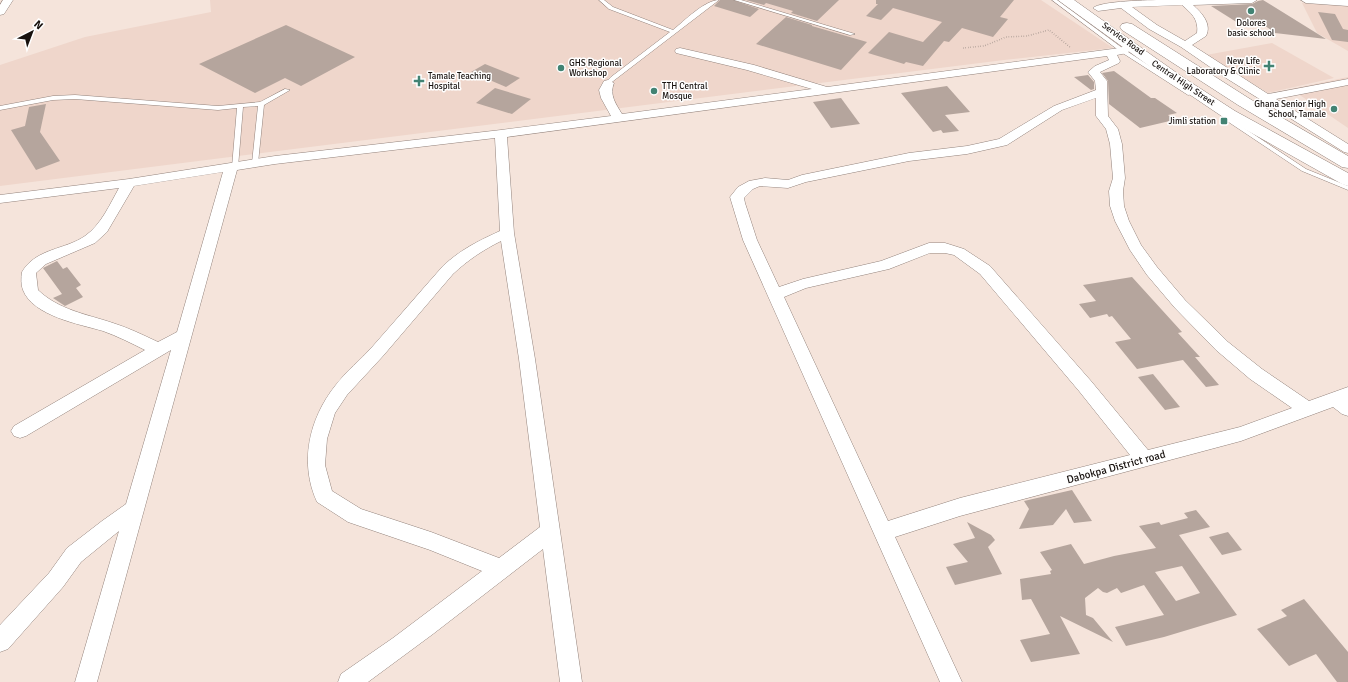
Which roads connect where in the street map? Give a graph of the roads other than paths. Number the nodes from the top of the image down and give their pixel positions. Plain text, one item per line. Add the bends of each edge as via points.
1 (8, 0) edge
2 (600, 0) edge
3 (717, 0) edge
4 (736, 0) edge
5 (1054, 0) edge
6 (1065, 0) edge
7 (1086, 0) edge
8 (1252, 0) edge
9 (1306, 0) edge
10 (1185, 3) junction
11 (1348, 3) edge
12 (1123, 5) junction
13 (1098, 8) junction
14 (0, 12) edge
15 (674, 32) junction
16 (852, 34) dead end
17 (1185, 45) junction
18 (1127, 48) junction
19 (680, 51) dead end
20 (1110, 52) junction
21 (1230, 76) junction
22 (1210, 80) junction
23 (1348, 82) edge
24 (608, 83) joint
25 (287, 90) dead end
26 (827, 90) junction
27 (1100, 92) junction
28 (1266, 98) junction
29 (261, 104) junction
30 (240, 106) junction
31 (0, 108) edge
32 (618, 117) junction
33 (1240, 121) junction
34 (1276, 121) junction
35 (501, 134) junction
36 (1348, 149) edge
37 (255, 163) junction
38 (1348, 163) edge
39 (233, 167) junction
40 (1348, 180) edge
41 (129, 184) junction
42 (1348, 188) edge
43 (0, 199) edge
44 (507, 232) junction
45 (775, 295) junction
46 (182, 336) junction
47 (158, 349) junction
48 (1344, 400) edge
49 (1307, 409) junction
50 (20, 431) dead end
51 (1144, 459) junction
52 (134, 510) junction
53 (551, 531) junction
54 (882, 532) junction
55 (500, 568) junction
56 (0, 642) edge
57 (86, 682) edge
58 (349, 682) edge
59 (571, 682) edge
60 (951, 682) edge

1 - 14 street
2 - 15 lane via 611,8
3 - 15 lane
4 - 16 lane
5 - 18 lane, Service Road
6 - 18 highway, Central High Street
7 - 13 highway, Central High Street
8 - 10 street
9 - 11 street
10 - 12 street
10 - 17 street via 1198,16 1204,27 1202,34
12 - 13 street
12 - 17 street
13 - 22 highway, Central High Street
15 - 24 lane
17 - 21 street
18 - 20 street
18 - 33 highway, Central High Street
18 - 42 lane, Service Road via 1304,170
19 - 26 street via 750,67
20 - 26 street
20 - 27 street via 1114,61 1097,68 1094,72 1101,81
21 - 22 street
21 - 28 street
22 - 34 highway, Central High Street
23 - 28 street
24 - 32 street via 605,90
25 - 29 lane
26 - 32 street
27 - 45 street via 1058,108 1003,142 967,150 909,157 788,184 759,182 749,185 737,196 738,202 750,240
27 - 49 street via 1102,116 1112,129 1116,144 1119,178 1116,191 1117,206 1135,247 1180,304 1222,346 1256,374
28 - 36 street
29 - 30 lane
29 - 37 lane
30 - 31 lane via 218,108 75,97 53,98
30 - 39 lane
32 - 35 street
33 - 34 highway
33 - 40 highway, Central High Street
34 - 38 highway, Central High Street
35 - 37 street
35 - 44 street
37 - 39 street
39 - 41 street
39 - 46 street
41 - 43 street
41 - 47 street via 102,229 90,240 41,260 29,272 29,282 31,292 49,307 118,331
44 - 53 street
44 - 55 street via 477,247 448,270 341,390 326,411 318,439 316,465 324,496 355,516 431,541
45 - 51 street via 804,284 884,265 929,248 945,248 959,252 985,270
45 - 54 street
46 - 47 street
46 - 52 street
47 - 50 street
48 - 49 street, Dabokpa District road
49 - 51 street, Dabokpa District road via 1241,434
51 - 54 street, Dabokpa District road via 960,507
52 - 56 street via 109,526 74,556 56,580
52 - 57 street
53 - 55 street
53 - 59 street
54 - 60 street
55 - 58 street via 412,639

